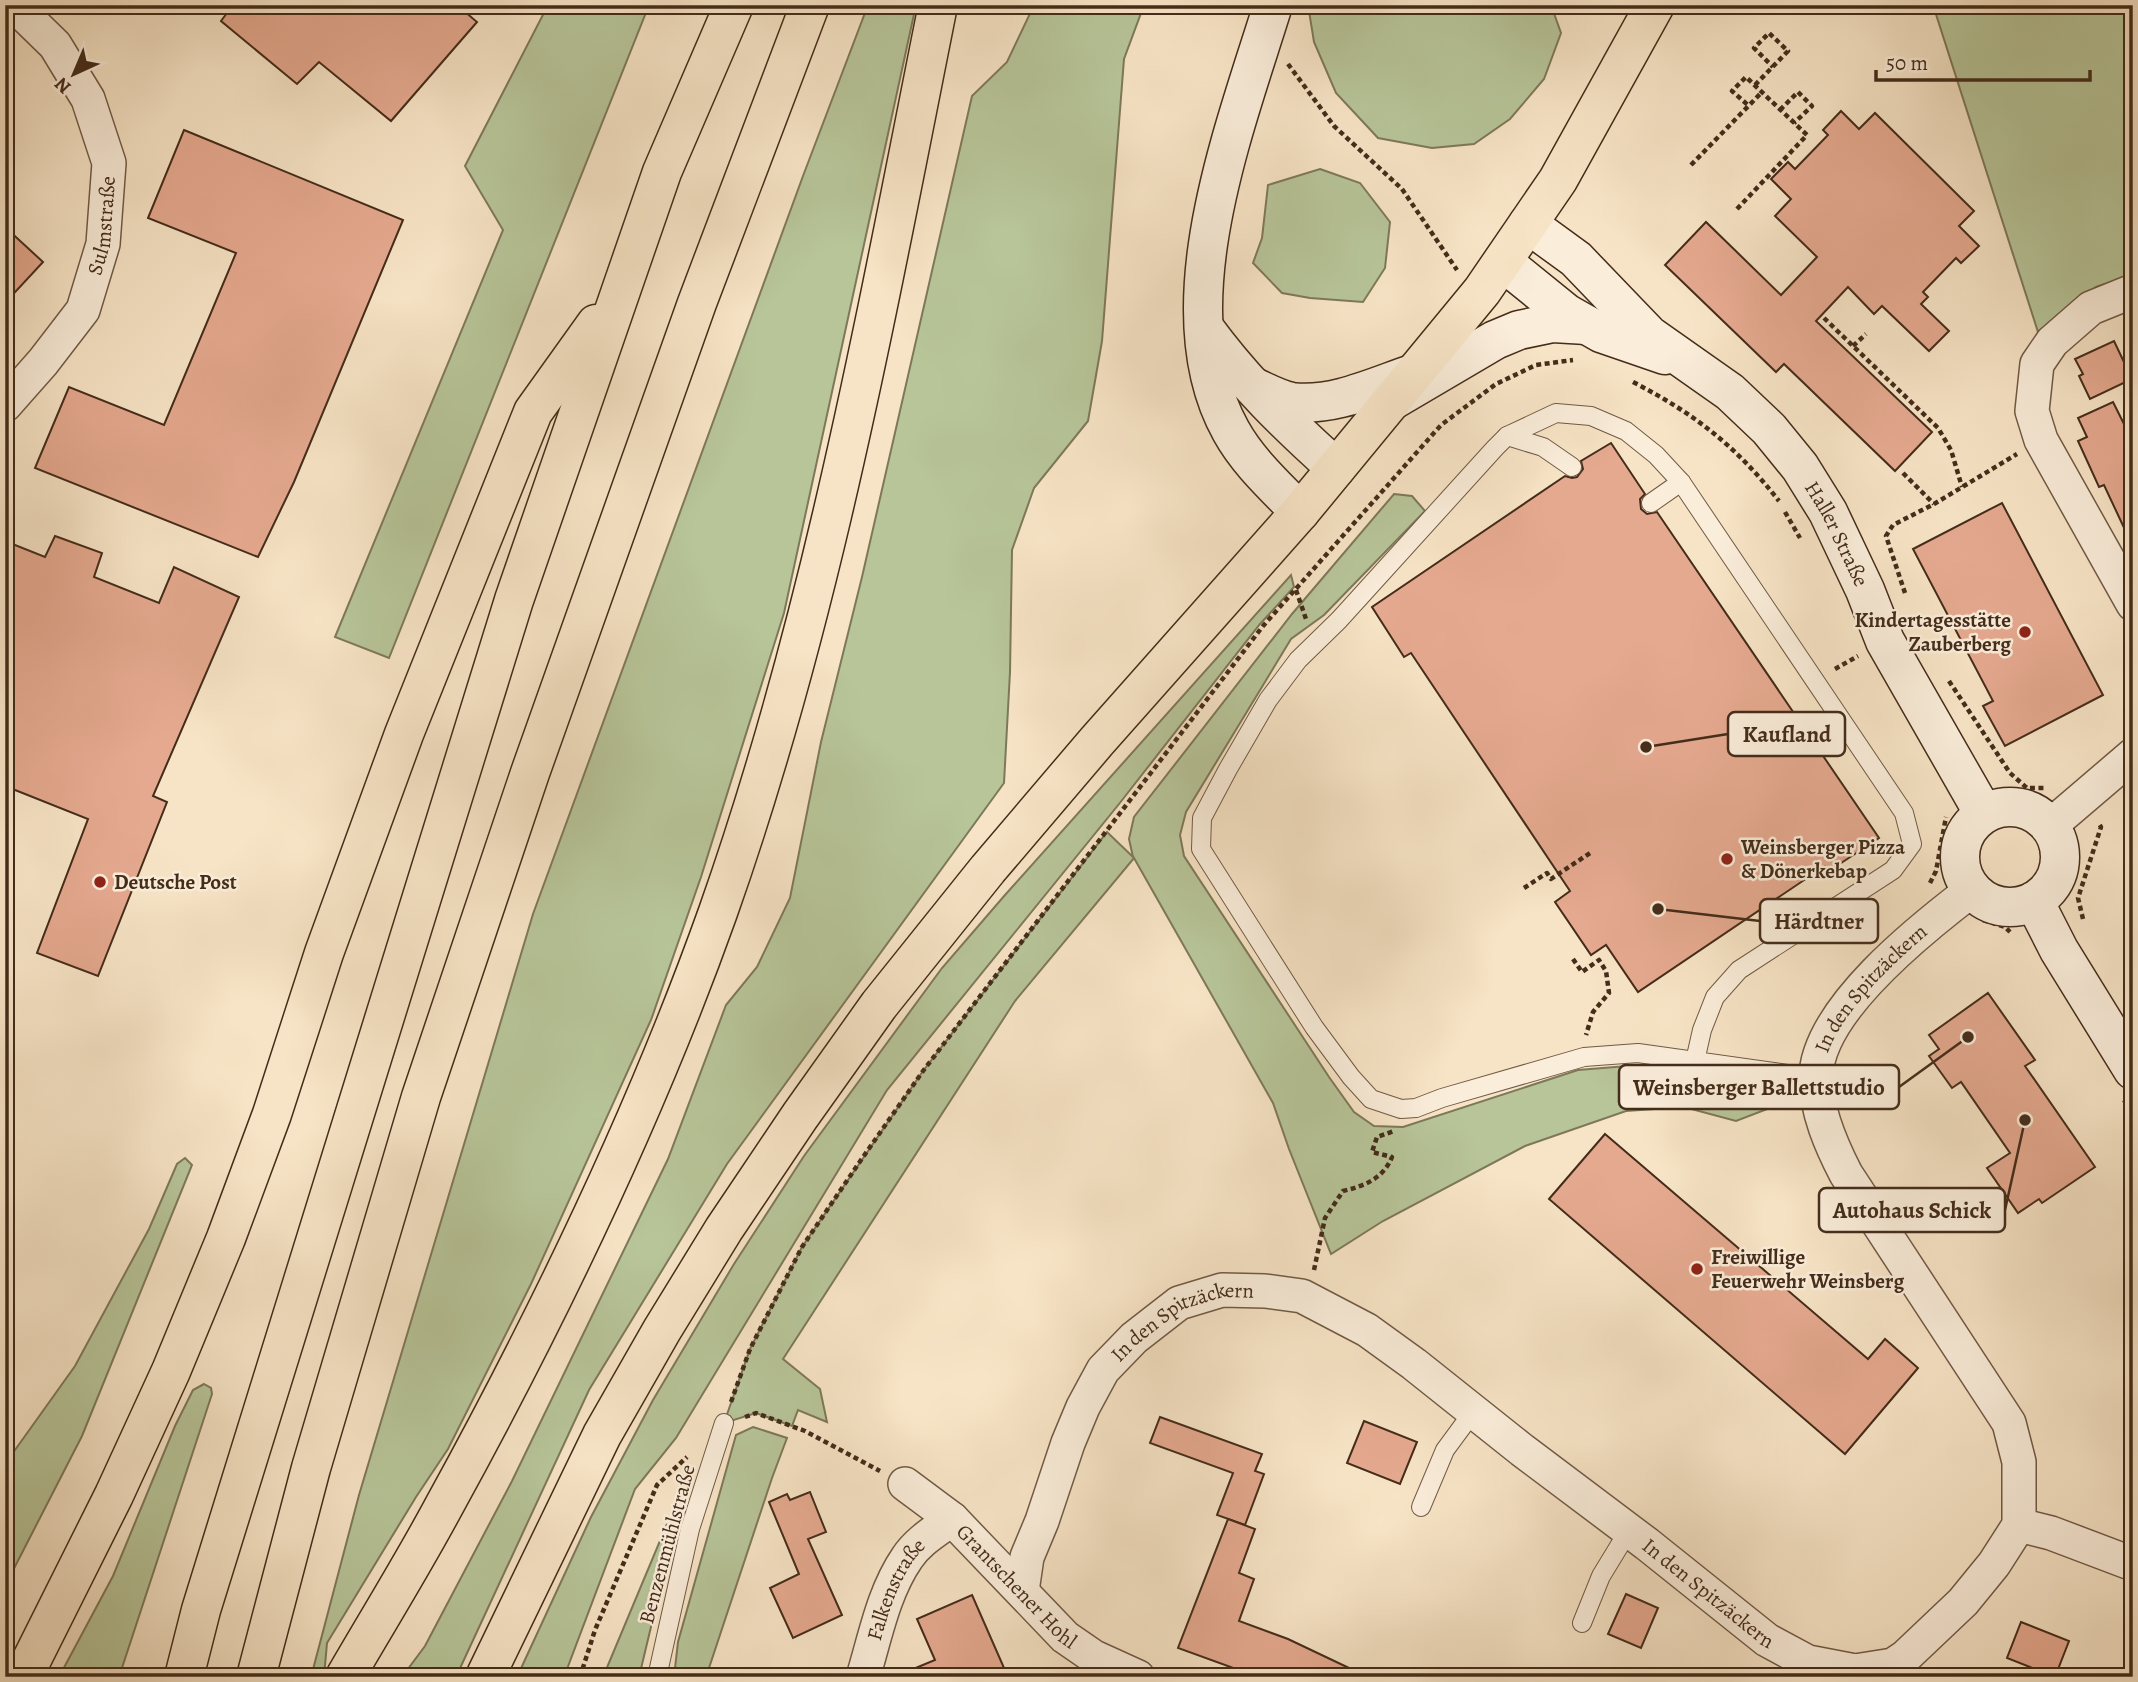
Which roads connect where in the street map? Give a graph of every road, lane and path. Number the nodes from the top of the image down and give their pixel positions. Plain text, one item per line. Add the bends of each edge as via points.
1 (14, 5) edge
2 (734, 5) edge
3 (810, 5) edge
4 (938, 5) edge
5 (1655, 5) edge
6 (1267, 23) edge
7 (1773, 67) junction
8 (1755, 85) junction
9 (1762, 92) junction
10 (1749, 106) junction
11 (1780, 110) junction
12 (1794, 123) junction
13 (1691, 165) dead end
14 (1737, 209) dead end
15 (1528, 224) junction
16 (1493, 277) junction
17 (622, 289) junction
18 (2133, 291) edge
19 (1824, 318) dead end
20 (1205, 329) junction
21 (1519, 330) junction
22 (1866, 334) dead end
23 (1582, 342) junction
24 (1853, 346) junction
25 (1684, 360) junction
26 (1536, 365) junction
27 (1631, 381) dead end
28 (1250, 386) junction
29 (1404, 386) junction
30 (5, 405) edge
31 (1507, 436) junction
32 (2041, 440) junction
33 (1572, 467) dead end
34 (1336, 468) junction
35 (1903, 473) dead end
36 (1681, 482) junction
37 (1962, 487) junction
38 (1651, 503) dead end
39 (1934, 504) junction
40 (1300, 512) junction
41 (1803, 542) dead end
42 (1907, 599) dead end
43 (2133, 604) edge
44 (1945, 676) dead end
45 (2133, 755) edge
46 (2084, 797) junction
47 (1966, 810) junction
48 (2050, 826) junction
49 (1590, 853) dead end
50 (1524, 888) dead end
51 (1972, 890) junction
52 (2034, 901) junction
53 (1939, 915) junction
54 (2084, 923) dead end
55 (1573, 960) dead end
56 (1584, 1057) junction
57 (1695, 1061) junction
58 (2133, 1070) edge
59 (1816, 1077) junction
60 (1372, 1152) dead end
61 (1302, 1296) junction
62 (1473, 1412) junction
63 (724, 1423) junction
64 (905, 1484) joint
65 (1421, 1507) dead end
66 (952, 1519) junction
67 (2019, 1525) junction
68 (1629, 1530) junction
69 (2133, 1563) edge
70 (1022, 1591) junction
71 (59, 1604) junction
72 (1582, 1623) dead end
73 (5, 1671) edge
74 (1894, 1671) edge
75 (1128, 1675) edge
76 (23, 1677) edge
77 (184, 1677) edge
78 (256, 1677) edge
79 (345, 1677) edge
80 (485, 1677) edge
81 (580, 1677) edge
82 (657, 1677) edge
83 (863, 1677) edge

1 - 30 street, Sulmstraße via 55,45 88,99 109,163 103,244 83,310
2 - 17 main road via 663,172
3 - 78 main road via 697,303 421,1097
4 - 79 main road via 860,395 816,580 793,673 723,897 669,1042 603,1195 491,1421
5 - 15 main road via 1577,147
6 - 16 path via 1285,60 1334,126 1402,190 1455,267
6 - 20 street via 1214,202 1203,282
7 - 7 path via 1788,51 1769,33 1754,48
7 - 8 path
8 - 9 path
8 - 10 path via 1746,77 1732,91
9 - 10 path
9 - 11 path
10 - 13 path
11 - 12 path
11 - 12 path via 1798,92 1812,106
12 - 14 path via 1807,135
15 - 16 main road
15 - 25 street, Haller Straße via 1576,259 1649,335
16 - 23 street, Haller Straße via 1566,313
16 - 29 main road
17 - 71 main road via 533,412 404,734 226,1238 171,1371
17 - 77 main road via 514,600
18 - 32 street via 2091,308 2052,342 2037,365 2032,411
19 - 24 path
20 - 28 street
20 - 40 street via 1206,363 1232,433
21 - 23 street, Haller Straße via 1553,323
21 - 26 path
21 - 29 street, Haller Straße
22 - 24 path
23 - 25 street, Haller Straße via 1601,333
23 - 26 path
24 - 37 path via 1938,428 1951,450
25 - 47 street, Haller Straße via 1730,392 1800,467 1865,590 1866,652
26 - 63 path via 1496,384 1441,425 1263,626 923,1071 861,1160 796,1258 750,1349
27 - 41 path via 1706,425 1738,453 1778,500
28 - 29 street, Haller Straße via 1289,402 1317,403
28 - 34 street
29 - 34 main road
31 - 33 lane via 1544,447
31 - 36 lane via 1556,413 1591,416 1626,431
31 - 56 lane via 1298,660 1268,700 1202,818 1201,849 1314,1027 1371,1099 1401,1109 1416,1108
32 - 37 path
32 - 43 street
34 - 40 main road
35 - 39 path
36 - 38 lane
36 - 57 lane via 1904,813 1912,844 1894,870 1739,970 1715,998
37 - 39 path
39 - 42 path via 1893,525 1886,536
40 - 80 main road via 988,869 879,1005 800,1116 710,1252 615,1412
44 - 46 path via 2010,773 2027,788 2075,789
45 - 46 street
46 - 48 street
46 - 54 path via 2101,827 2078,898
47 - 48 street via 2016,807
47 - 51 street via 1976,819 1966,831 1959,861
47 - 53 path via 1926,891
48 - 52 street via 2057,839 2059,867 2046,892
49 - 50 path via 1551,879 1547,873
51 - 52 street via 1995,905
51 - 53 street, In den Spitzäckern
52 - 58 street
53 - 59 street, In den Spitzäckern via 1860,990 1833,1024 1821,1048
55 - 56 path via 1581,972 1599,960 1606,971 1609,993 1593,1012
56 - 57 lane via 1638,1053
57 - 59 lane
59 - 67 street, In den Spitzäckern via 1828,1139 1846,1174 2009,1423 2019,1462
60 - 61 path via 1392,1157 1387,1168 1366,1185 1343,1191 1325,1219 1313,1276
61 - 62 street, In den Spitzäckern via 1367,1331
61 - 70 street, In den Spitzäckern via 1222,1290 1179,1303 1134,1338 1103,1370 1083,1407 1027,1557
62 - 65 lane via 1444,1450
62 - 68 street, In den Spitzäckern
63 - 64 path via 756,1413 805,1431
63 - 81 path via 657,1485 595,1630
63 - 82 lane, Benzenmühlstraße via 690,1529
64 - 66 street, Grantschener Hohl
66 - 70 street, Grantschener Hohl
66 - 83 street, Falkenstraße via 907,1558 881,1615
67 - 69 street
67 - 74 street, In den Spitzäckern via 1962,1602
68 - 72 lane, In den Spitzäckern via 1601,1576
68 - 74 street, In den Spitzäckern via 1767,1640 1808,1662 1855,1671
70 - 75 street, Grantschener Hohl via 1065,1637
71 - 73 main road
71 - 76 main road

